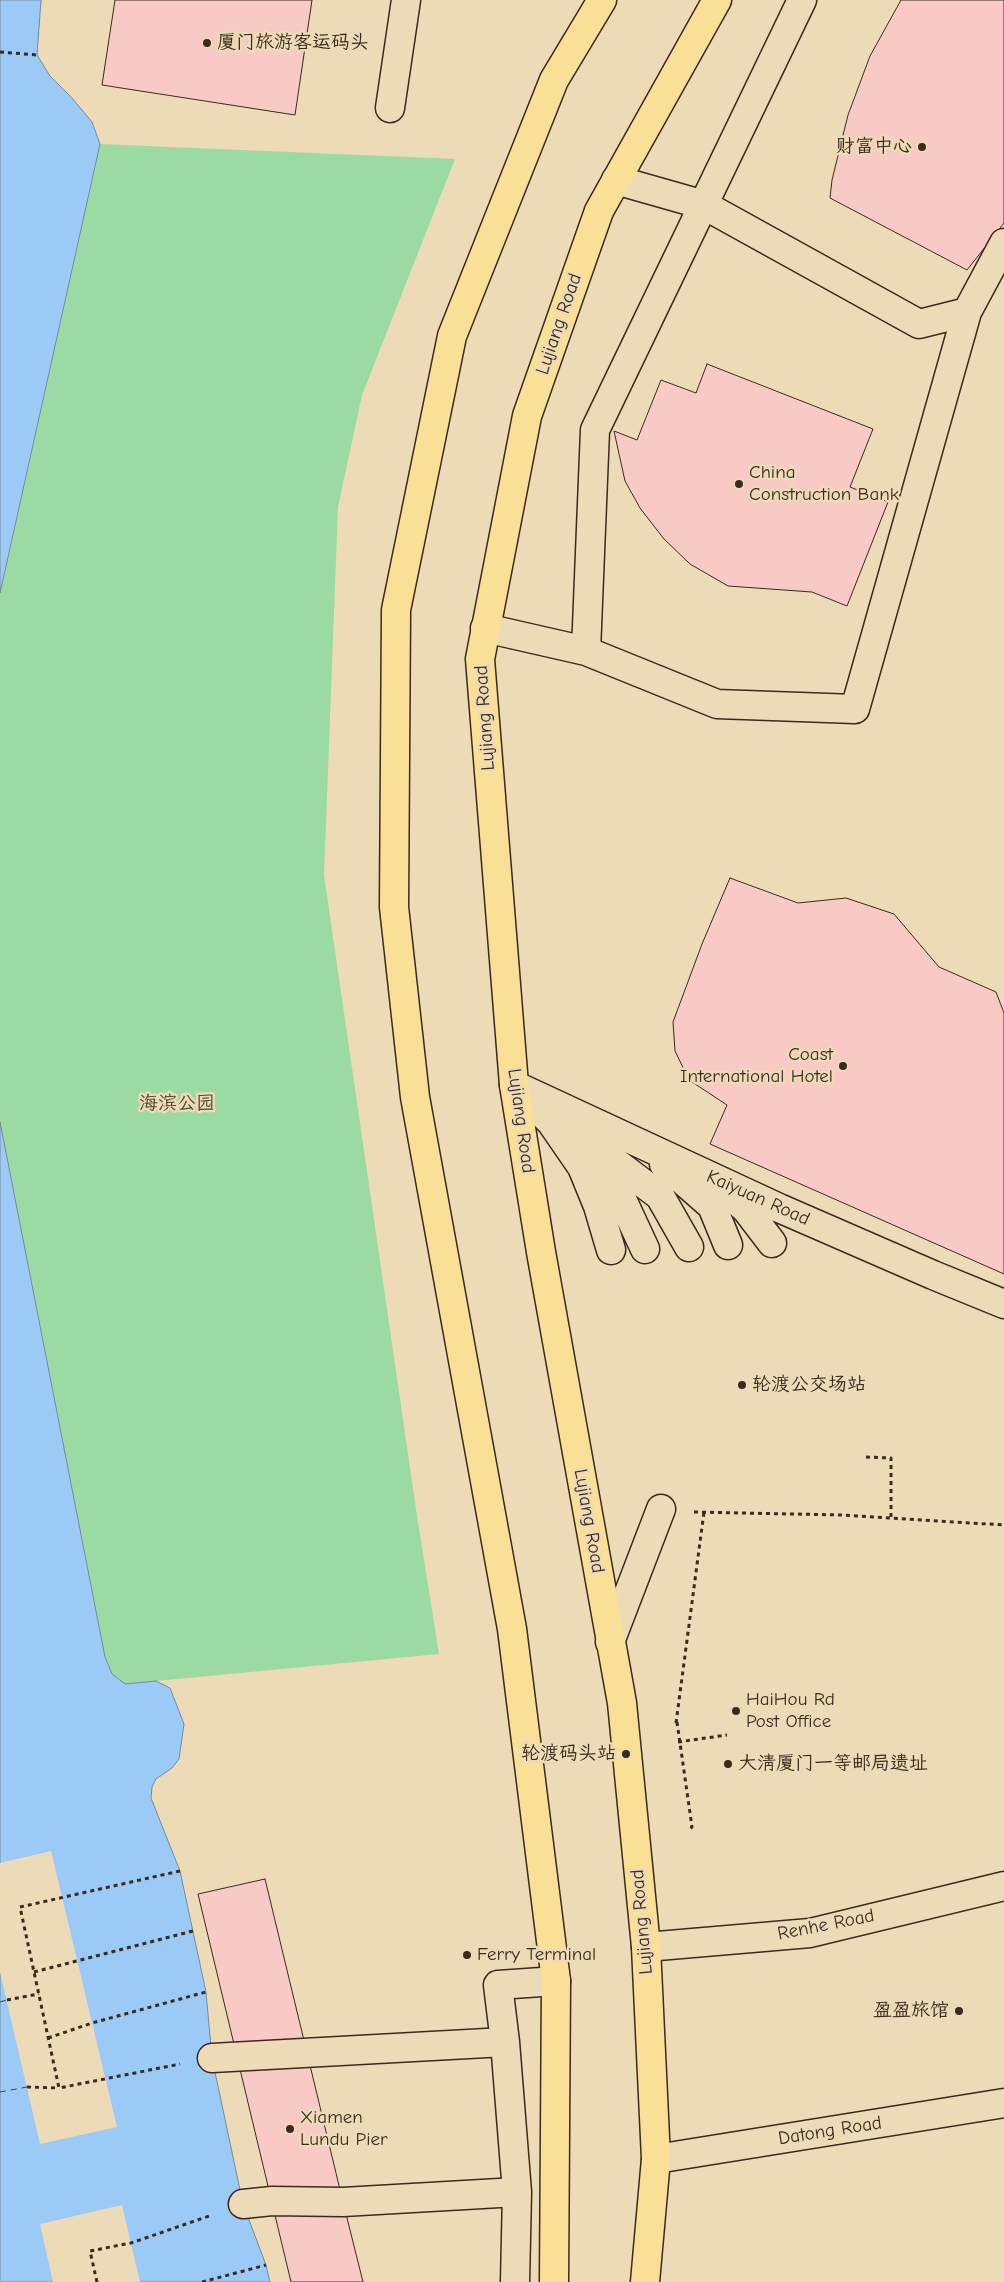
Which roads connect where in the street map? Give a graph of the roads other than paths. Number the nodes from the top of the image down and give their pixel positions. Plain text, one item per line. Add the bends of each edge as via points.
1 (406, 0) edge
2 (602, 0) edge
3 (717, 0) edge
4 (802, 0) edge
5 (390, 108) dead end
6 (616, 180) junction
7 (704, 205) junction
8 (1004, 243) edge
9 (968, 312) junction
10 (485, 628) junction
11 (586, 651) junction
12 (514, 1085) junction
13 (551, 1122) junction
14 (620, 1134) junction
15 (707, 1175) junction
16 (779, 1208) junction
17 (806, 1242) dead end
18 (772, 1243) dead end
19 (728, 1245) dead end
20 (689, 1247) dead end
21 (645, 1249) dead end
22 (611, 1250) dead end
23 (1004, 1304) edge
24 (661, 1510) road end
25 (610, 1642) junction
26 (1004, 1886) edge
27 (646, 1947) junction
28 (556, 1981) junction
29 (505, 2042) junction
30 (212, 2058) road end
31 (1004, 2103) edge
32 (656, 2159) junction
33 (517, 2192) junction
34 (243, 2204) road end
35 (515, 2282) edge
36 (554, 2282) edge
37 (645, 2282) edge

1 - 5 street
2 - 28 main road via 554,80 452,336 396,610 394,907 415,1096 512,1629
3 - 6 main road, Lujiang Road
4 - 7 street
6 - 7 street
6 - 10 main road, Lujiang Road via 599,211 527,416
7 - 9 street via 919,324
7 - 11 street via 595,430
8 - 9 street
9 - 11 street via 855,709 717,704
10 - 11 street
10 - 12 main road, Lujiang Road via 480,659
12 - 13 street
12 - 14 street, Kaiyuan Road
12 - 25 main road, Lujiang Road
13 - 20 street via 607,1156 660,1196
13 - 21 street via 619,1193
13 - 22 street via 582,1167
14 - 15 street, Kaiyuan Road
14 - 19 street via 667,1167 712,1206
15 - 16 street, Kaiyuan Road
15 - 18 street via 746,1210
16 - 17 street via 797,1226
16 - 23 street, Kaiyuan Road
24 - 25 street
25 - 27 main road, Lujiang Road via 622,1703
26 - 27 street, Renhe Road via 810,1933
27 - 32 main road, Lujiang Road
28 - 29 street via 498,1984
28 - 36 main road
29 - 30 street
29 - 33 street
31 - 32 street, Datong Road
32 - 37 main road, Lujiang Road
33 - 34 street
33 - 35 street

